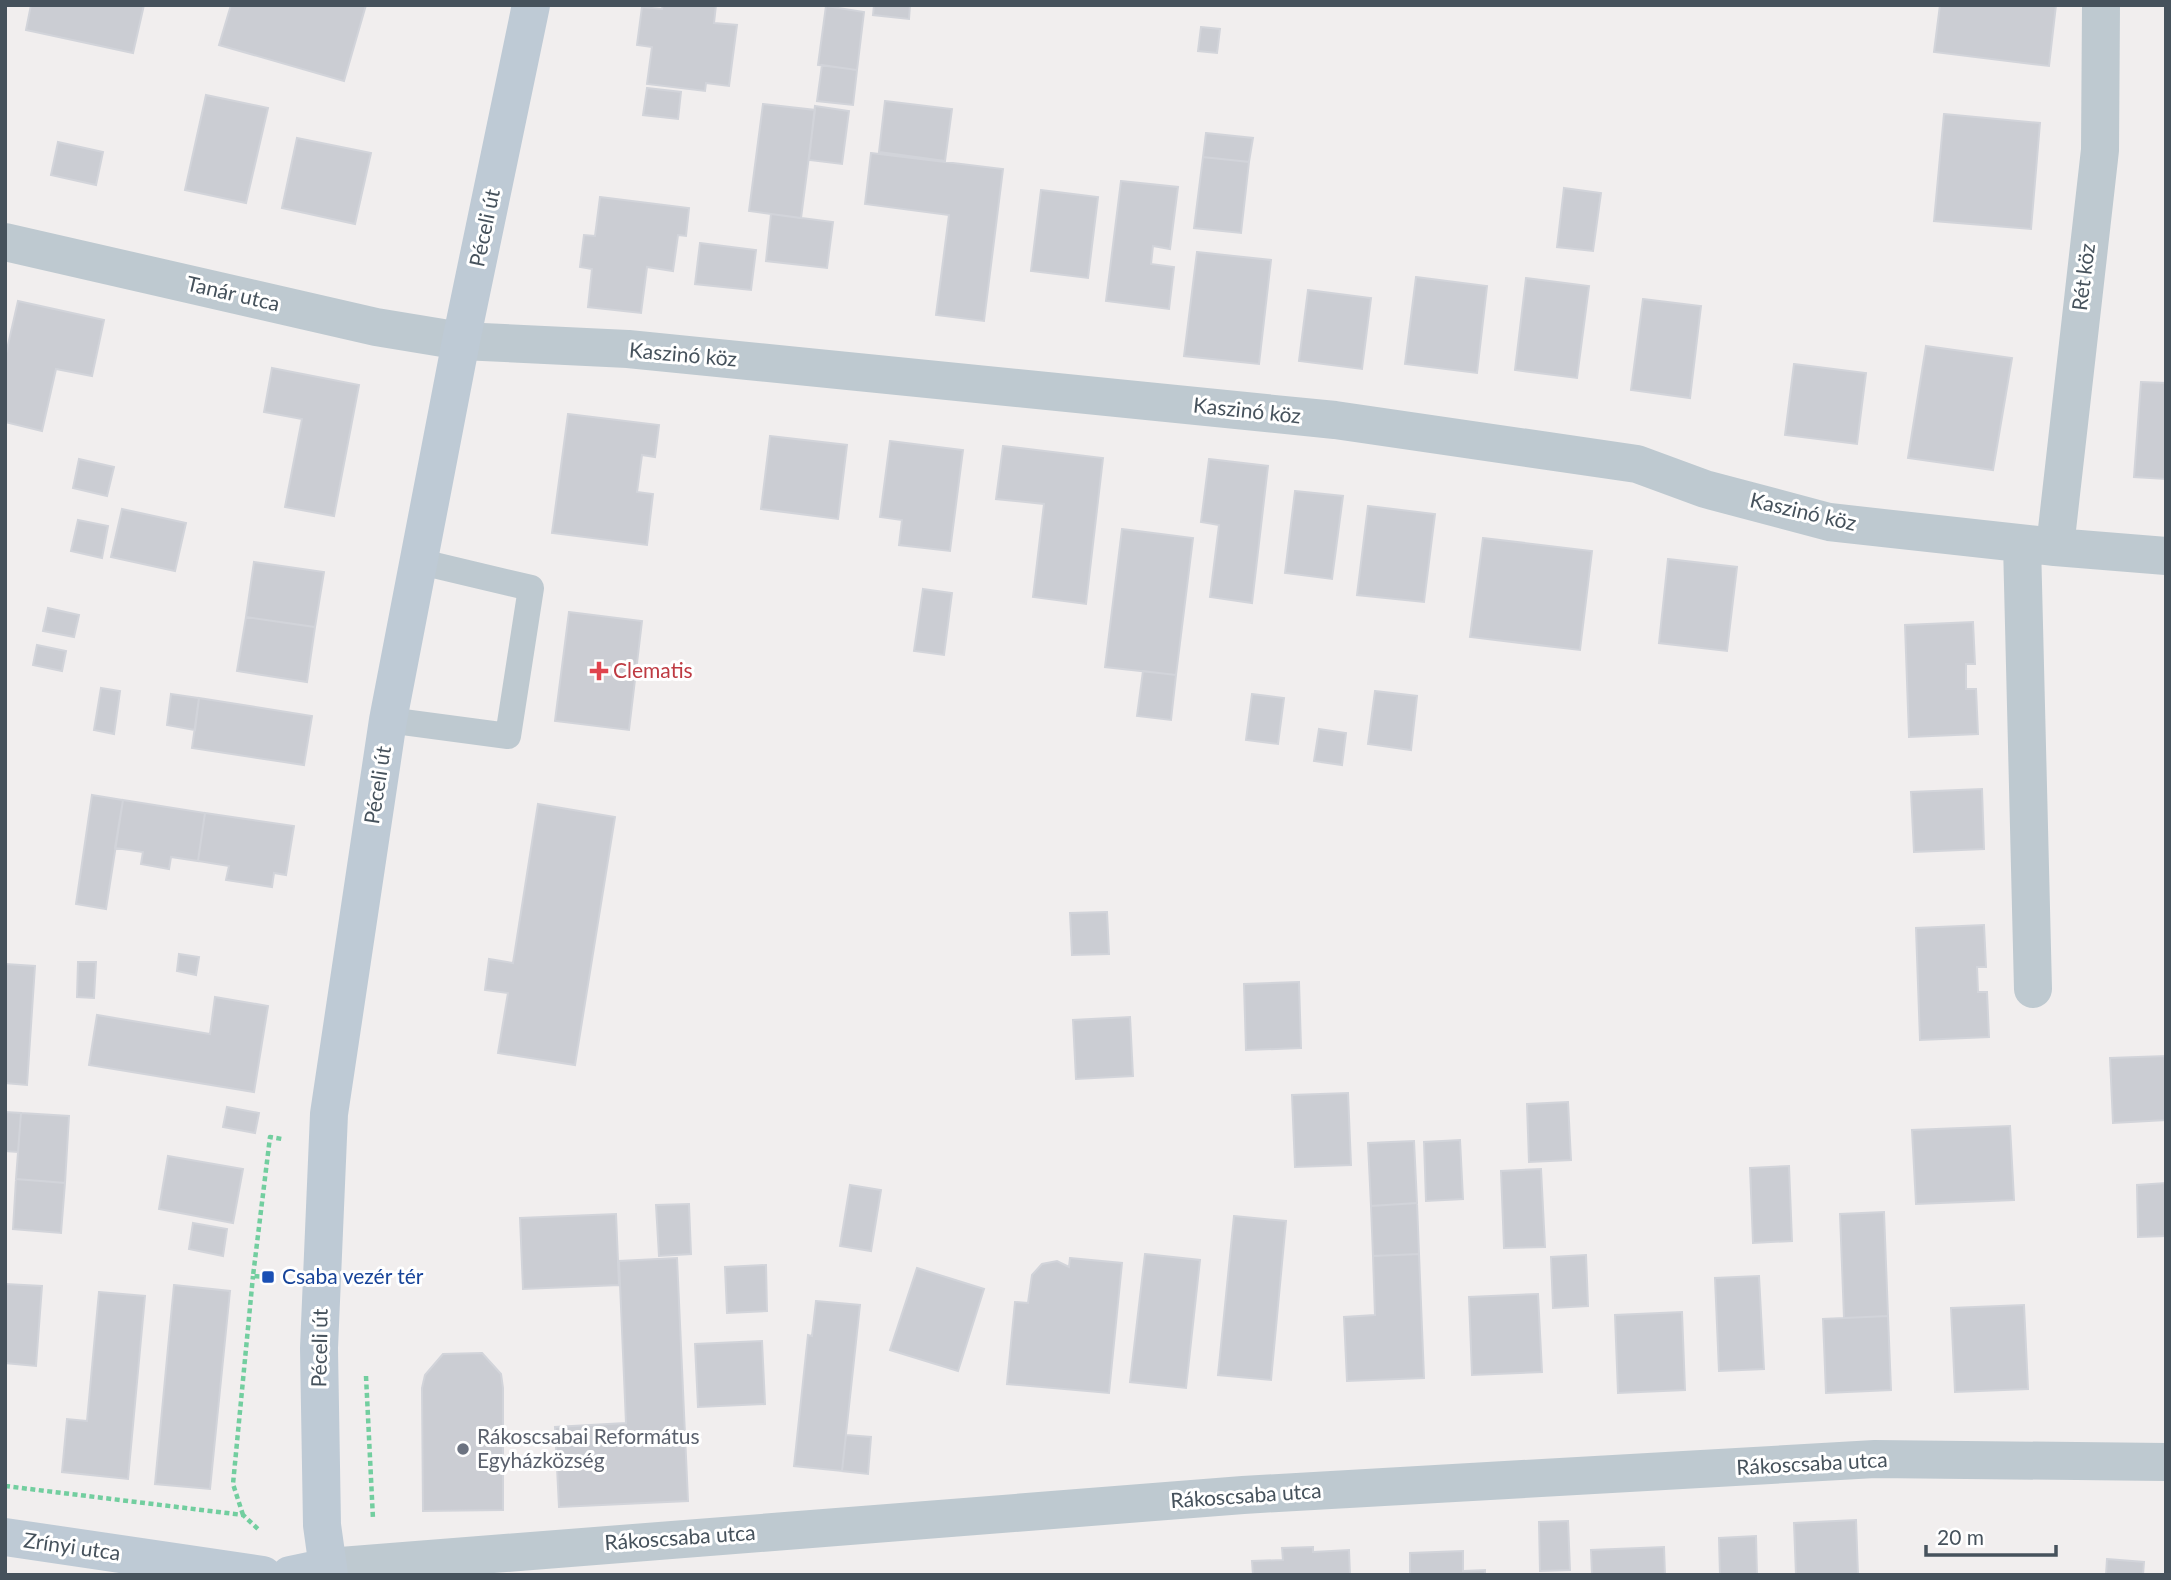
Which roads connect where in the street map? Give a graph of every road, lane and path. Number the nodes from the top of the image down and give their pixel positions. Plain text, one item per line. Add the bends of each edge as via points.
1 (531, 5) edge
2 (2101, 5) edge
3 (5, 242) edge
4 (461, 341) junction
5 (2039, 545) junction
6 (2166, 556) edge
7 (418, 561) junction
8 (388, 719) junction
9 (2032, 989) dead end
10 (282, 1139) dead end
11 (253, 1276) junction
12 (268, 1277) dead end
13 (366, 1376) dead end
14 (2166, 1462) edge
15 (5, 1486) edge
16 (243, 1515) junction
17 (373, 1519) dead end
18 (258, 1529) dead end
19 (5, 1537) edge
20 (571, 1561) edge
21 (328, 1571) edge
22 (263, 1575) edge
23 (290, 1575) edge

1 - 4 main road, Péceli út
2 - 5 street, Rét köz via 2100,150
3 - 4 street, Tanár utca via 376,327
4 - 5 street, Kaszinó köz via 628,349 1335,420 1637,464 1705,489 1829,522
4 - 7 main road, Péceli út
5 - 6 street, Kaszinó köz
5 - 9 street
7 - 8 main road, Péceli út
7 - 8 lane via 531,588 509,736
8 - 21 main road, Péceli út via 328,1114 319,1348 322,1525
10 - 11 path via 270,1137
11 - 12 path
11 - 16 path via 233,1484
13 - 17 path
14 - 20 street, Rákoscsaba utca via 1847,1461 1243,1495
15 - 16 path
16 - 18 path
19 - 22 main road, Zrínyi utca
20 - 21 street, Rákoscsaba utca
21 - 23 main road

